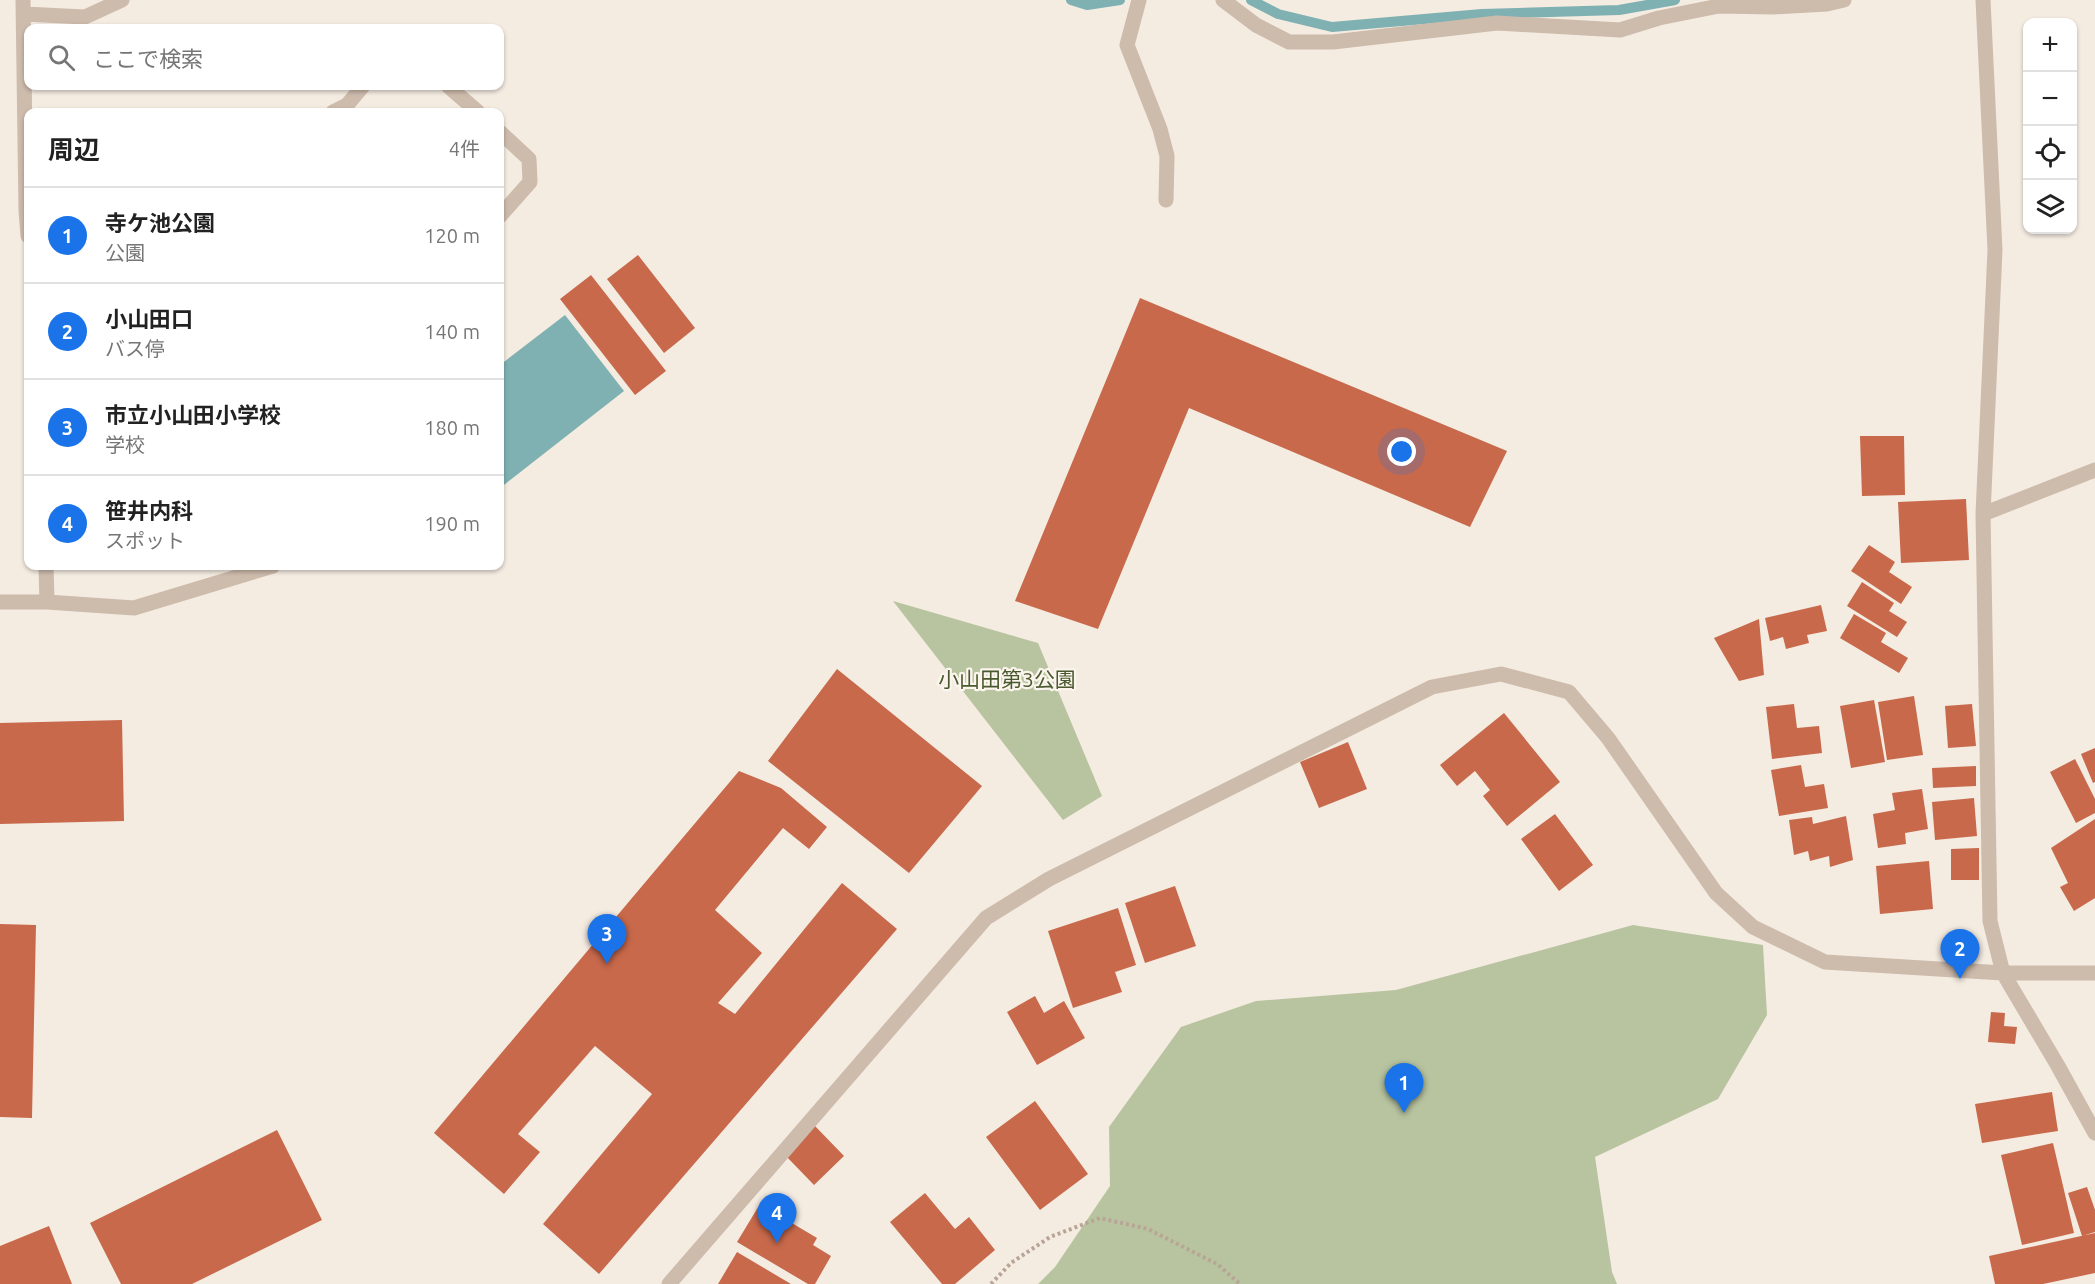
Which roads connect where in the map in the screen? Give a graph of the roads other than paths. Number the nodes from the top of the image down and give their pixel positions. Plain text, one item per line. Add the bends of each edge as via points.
1 (122, 0) edge
2 (1139, 0) edge
3 (1222, 0) edge
4 (1844, 0) edge
5 (1983, 0) edge
6 (23, 7) edge
7 (24, 58) edge
8 (25, 90) edge
9 (360, 90) edge
10 (453, 90) edge
11 (25, 108) edge
12 (341, 108) edge
13 (473, 108) edge
14 (504, 136) edge
15 (1166, 200) dead end
16 (504, 211) edge
17 (2095, 470) edge
18 (1983, 514) junction
19 (46, 570) edge
20 (260, 570) edge
21 (0, 602) edge
22 (47, 602) junction
23 (2095, 972) edge
24 (2003, 973) junction
25 (2095, 1133) edge
26 (669, 1284) edge

1 - 6 street via 85,17
2 - 15 street via 1127,45 1167,156
3 - 4 street via 1256,25 1289,42 1333,42 1497,23 1620,30 1719,6 1827,4
5 - 18 street via 1995,250
6 - 7 street
8 - 11 street
9 - 12 street
10 - 13 street
14 - 16 street via 529,159 530,182
17 - 18 street
18 - 24 street via 1990,921
19 - 22 street
20 - 22 street via 134,608
21 - 22 street
23 - 24 street
24 - 25 street
24 - 26 street via 1825,962 1793,948 1753,927 1716,893 1608,738 1569,692 1501,674 1432,687 1049,879 986,918

